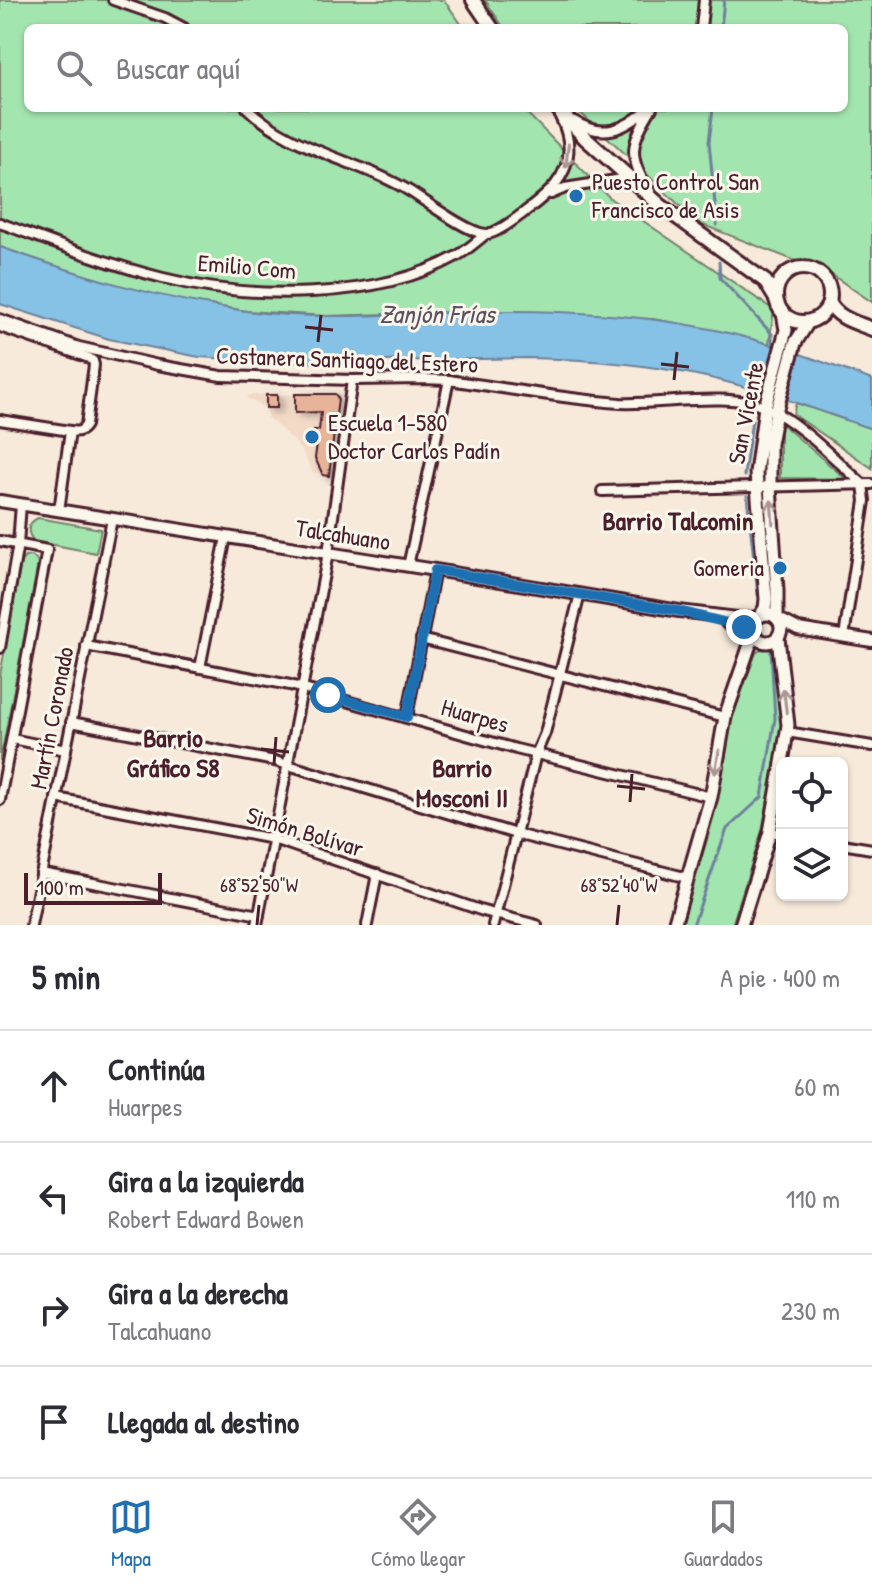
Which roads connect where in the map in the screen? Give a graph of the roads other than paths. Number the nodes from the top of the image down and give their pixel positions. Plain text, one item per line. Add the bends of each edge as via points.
1 (113, 0) edge
2 (473, 0) edge
3 (704, 0) edge
4 (176, 24) edge
5 (489, 24) edge
6 (701, 24) edge
7 (252, 112) edge
8 (559, 112) edge
9 (561, 112) edge
10 (563, 112) edge
11 (645, 112) edge
12 (648, 112) edge
13 (629, 178) junction
14 (543, 198) junction
15 (660, 205) junction
16 (0, 223) edge
17 (486, 234) junction
18 (732, 257) junction
19 (787, 273) junction
20 (776, 299) junction
21 (829, 302) junction
22 (783, 313) junction
23 (0, 319) edge
24 (813, 320) junction
25 (0, 327) edge
26 (870, 328) edge
27 (787, 350) junction
28 (352, 380) junction
29 (449, 380) junction
30 (771, 410) junction
31 (0, 420) edge
32 (70, 431) junction
33 (867, 484) edge
34 (756, 486) junction
35 (770, 486) junction
36 (602, 491) dead end
37 (0, 501) edge
38 (21, 504) junction
39 (59, 511) junction
40 (112, 519) junction
41 (226, 537) junction
42 (0, 541) edge
43 (18, 544) junction
44 (328, 553) junction
45 (408, 566) junction
46 (435, 570) junction
47 (580, 594) junction
48 (679, 611) junction
49 (759, 616) junction
50 (778, 619) junction
51 (3, 620) edge
52 (798, 629) junction
53 (754, 632) junction
54 (778, 637) junction
55 (844, 637) junction
56 (421, 639) junction
57 (872, 641) edge
58 (86, 646) junction
59 (0, 648) edge
60 (200, 668) junction
61 (560, 675) junction
62 (302, 688) junction
63 (407, 717) junction
64 (725, 717) junction
65 (71, 722) junction
66 (787, 732) junction
67 (12, 739) junction
68 (872, 746) edge
69 (66, 750) junction
70 (536, 754) junction
71 (783, 757) edge
72 (288, 764) junction
73 (711, 797) junction
74 (56, 798) junction
75 (0, 800) edge
76 (776, 833) edge
77 (516, 834) junction
78 (273, 839) junction
79 (848, 845) edge
80 (872, 849) edge
81 (41, 873) junction
82 (377, 874) junction
83 (688, 878) junction
84 (259, 915) junction
85 (496, 915) junction
86 (31, 925) edge
87 (257, 925) edge
88 (367, 925) edge
89 (493, 925) edge
90 (537, 925) edge
91 (674, 925) edge
92 (741, 925) edge

1 - 4 street
2 - 5 main road
3 - 6 street
7 - 17 street via 281,133 398,184
8 -> 14 street via 569,154 563,174
9 - 13 main road
10 - 11 street via 585,127 605,130 620,129
12 - 15 street via 633,156
13 - 14 street via 565,188
13 - 15 main road
14 - 17 street, Emilio Com
15 - 18 main road
16 - 17 street, Emilio Com via 164,278 273,293 391,280 458,255
18 - 19 main road
18 - 20 main road via 765,281
19 - 20 main road
19 - 21 main road via 802,268 818,273 828,285
20 - 22 main road
21 - 24 main road
21 - 26 main road via 843,318
22 - 24 main road via 795,321
22 - 27 main road, San Vicente
23 - 28 street, Costanera Santiago del Estero via 79,347 205,374
24 - 26 main road
24 - 27 main road, San Vicente
25 - 32 street via 93,361 86,425 79,432
27 - 30 main road, San Vicente
28 - 29 street, Costanera Santiago del Estero
28 - 44 street
29 - 30 street, Costanera Santiago del Estero via 612,402 724,401
29 - 45 street
30 - 33 street, Costanera Santiago del Estero
30 - 34 main road, San Vicente via 757,456
30 - 35 main road, San Vicente
31 - 32 street
32 - 39 street
33 - 35 street
33 - 55 street
34 - 35 street
34 - 36 street
34 - 49 main road, San Vicente via 766,599
50 -> 35 main road, San Vicente
37 - 38 street, Talcahuano
38 - 39 street, Talcahuano
38 - 43 street
39 - 40 street, Talcahuano
40 - 41 street, Talcahuano
40 - 58 street, Martín Coronado
41 - 44 street, Talcahuano
41 - 60 street
42 - 43 street
43 - 51 street
43 - 67 street via 47,550
44 - 45 street, Talcahuano
44 - 62 street
45 - 46 street, Talcahuano
46 - 47 street, Talcahuano
46 - 56 street
47 - 48 street, Talcahuano
47 - 61 street
48 - 49 street, Talcahuano
48 - 53 street, Talcahuano
49 - 50 main road
49 - 53 main road
50 - 52 street
50 - 54 main road
51 - 59 street
52 - 54 street
52 - 55 street
53 - 54 main road via 765,642
53 - 64 main road
66 -> 54 main road
55 - 57 street
56 - 61 street
56 - 63 street
58 - 60 street, Huarpes
58 - 65 street, Martín Coronado
60 - 62 street, Huarpes
61 - 64 street
61 - 70 street
62 - 63 street, Huarpes
62 - 72 street
63 - 70 street, Huarpes
64 -> 73 main road
65 - 69 street, Martín Coronado
65 - 72 street
66 - 68 street
66 - 71 main road
67 - 69 street
67 - 75 street
69 - 74 street, Martín Coronado
70 - 73 street, Huarpes
70 - 77 street
72 - 77 street
72 - 78 street
73 - 83 main road
74 - 78 street, Simón Bolívar
74 - 81 street, Martín Coronado
76 - 92 main road
77 - 83 street
77 - 85 street
78 - 82 street, Simón Bolívar
78 - 84 street
79 - 80 street
81 - 84 street
81 - 86 street, Martín Coronado
82 - 85 street, Simón Bolívar
82 - 88 street
83 - 91 main road
84 - 87 street
85 - 89 street
85 - 90 street, Simón Bolívar

